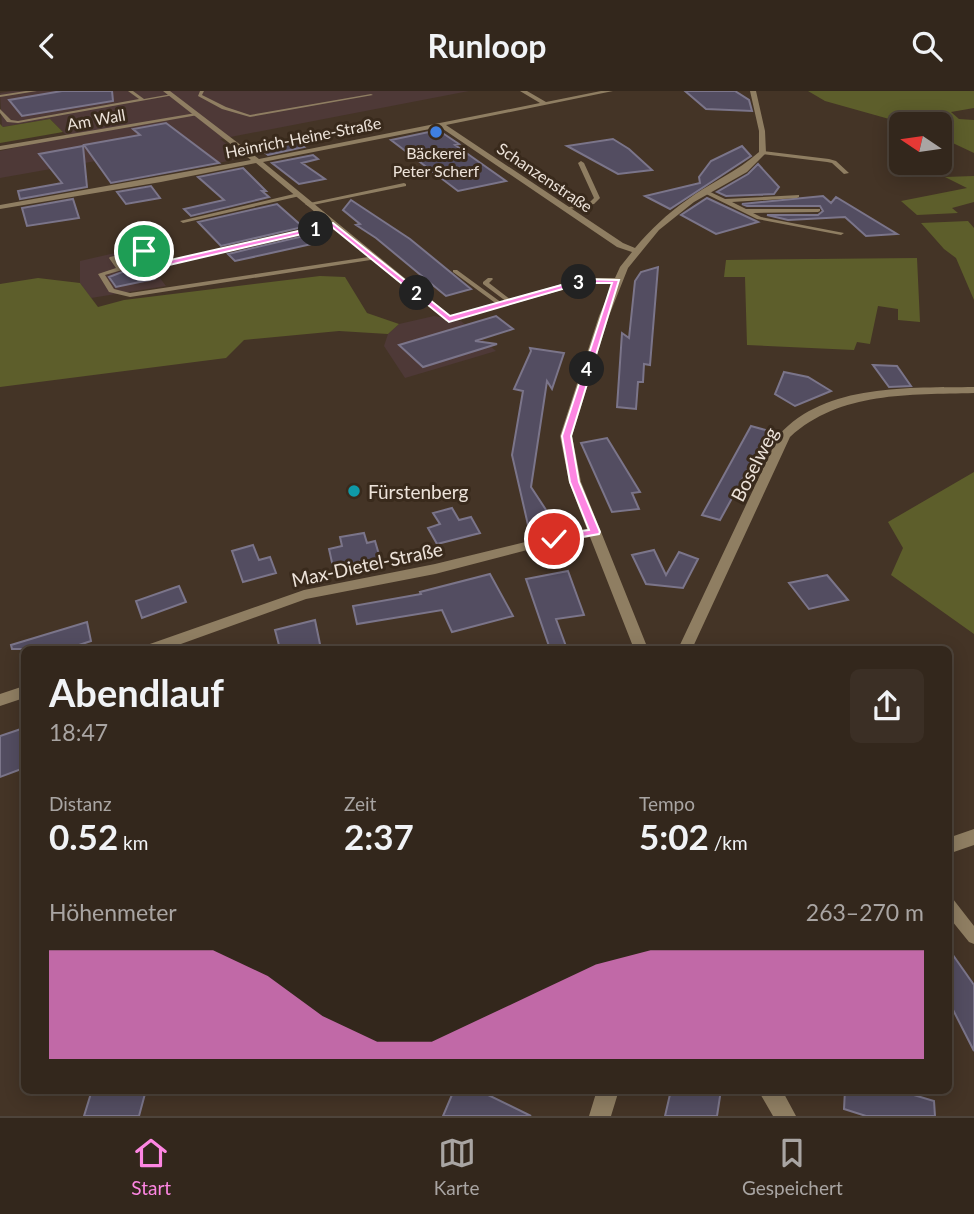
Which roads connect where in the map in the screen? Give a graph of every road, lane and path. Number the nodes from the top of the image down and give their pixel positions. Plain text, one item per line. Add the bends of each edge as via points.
1 (35, 91) edge
2 (130, 91) edge
3 (202, 91) edge
4 (523, 91) edge
5 (610, 91) edge
6 (753, 91) edge
7 (343, 92) edge
8 (169, 93) edge
9 (372, 95) dead end
10 (0, 96) edge
11 (143, 100) junction
12 (544, 103) junction
13 (300, 107) junction
14 (0, 110) edge
15 (196, 114) junction
16 (440, 124) junction
17 (0, 148) edge
18 (763, 153) junction
19 (256, 160) junction
20 (582, 163) dead end
21 (846, 173) dead end
22 (404, 185) dead end
23 (704, 191) junction
24 (298, 195) junction
25 (797, 196) dead end
26 (371, 197) dead end
27 (337, 198) junction
28 (725, 201) junction
29 (308, 204) junction
30 (0, 207) edge
31 (567, 209) junction
32 (818, 210) dead end
33 (744, 211) junction
34 (183, 221) dead end
35 (333, 225) junction
36 (841, 233) dead end
37 (636, 251) junction
38 (375, 257) junction
39 (455, 271) dead end
40 (490, 279) dead end
41 (616, 281) junction
42 (505, 302) junction
43 (974, 390) edge
44 (595, 532) junction
45 (160, 646) edge
46 (641, 646) edge
47 (686, 646) edge
48 (21, 693) edge
49 (0, 700) edge
50 (974, 837) edge
51 (952, 845) edge
52 (952, 909) edge
53 (974, 937) edge
54 (607, 1094) edge
55 (771, 1094) edge
56 (600, 1116) edge
57 (785, 1116) edge

1 - 10 lane
2 - 11 lane
3 - 13 lane via 206,100 250,116
4 - 12 street
5 - 12 street, Heinrich-Heine-Straße
6 - 18 street
7 - 13 lane
8 - 11 lane
8 - 15 street
9 - 13 lane
11 - 14 lane via 18,122 9,121
12 - 16 street, Heinrich-Heine-Straße
15 - 17 lane, Am Wall
15 - 19 street
16 - 19 street, Heinrich-Heine-Straße
16 - 31 street, Schanzenstraße
18 - 21 lane via 827,160
18 - 23 street via 744,170
19 - 24 street
19 - 30 street, Heinrich-Heine-Straße
20 - 31 lane via 597,198
22 - 27 lane
23 - 28 lane
23 - 37 street
24 - 29 street
24 - 34 lane
25 - 28 lane
26 - 27 lane
27 - 29 lane
28 - 33 lane
29 - 35 street
31 - 37 street, Schanzenstraße
32 - 33 lane
33 - 36 lane via 759,218
35 - 38 street
35 - 38 lane via 165,264 144,251 133,253 112,258 120,269 101,274 111,291 130,295
37 - 41 street
38 - 42 street via 449,319
39 - 42 lane
40 - 42 lane via 485,283
41 - 42 street via 583,281
41 - 44 street via 566,436 575,482
43 - 47 street, Boselweg via 849,401 808,415 792,427
44 - 45 street, Max-Dietel-Straße via 304,595
44 - 46 street
48 - 49 street
50 - 51 street
52 - 53 lane
54 - 56 street
55 - 57 street

